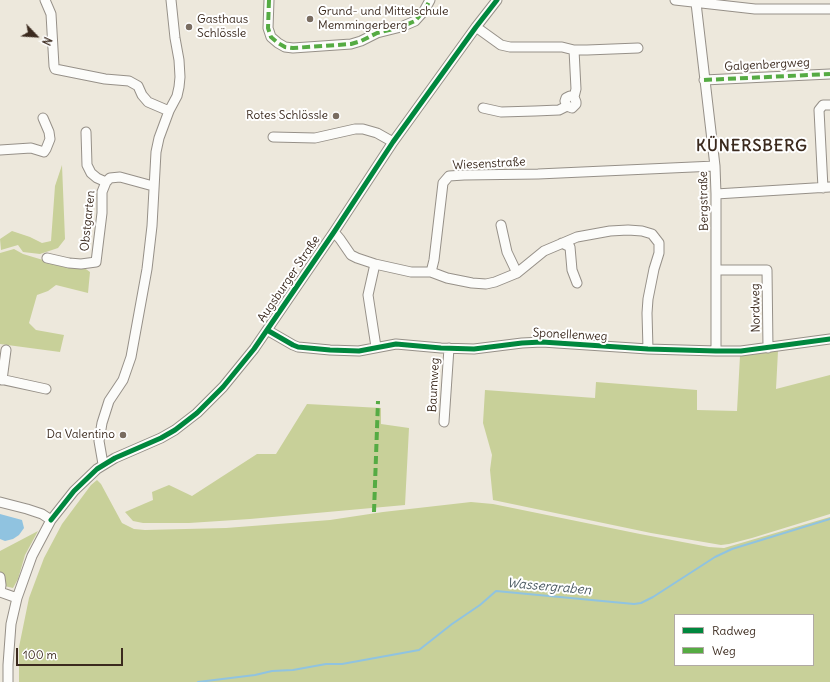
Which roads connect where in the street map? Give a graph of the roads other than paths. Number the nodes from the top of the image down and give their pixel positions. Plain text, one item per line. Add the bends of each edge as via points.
1 (45, 0) edge
2 (171, 0) edge
3 (269, 0) edge
4 (430, 0) edge
5 (497, 0) edge
6 (675, 0) edge
7 (696, 3) junction
8 (830, 9) edge
9 (476, 27) junction
10 (638, 48) dead end
11 (574, 50) junction
12 (830, 74) edge
13 (704, 80) junction
14 (830, 105) edge
15 (483, 108) dead end
16 (169, 111) junction
17 (43, 118) dead end
18 (86, 132) dead end
19 (273, 137) dead end
20 (393, 142) junction
21 (0, 150) edge
22 (715, 166) junction
23 (106, 182) junction
24 (153, 186) junction
25 (827, 188) edge
26 (716, 194) junction
27 (501, 225) dead end
28 (334, 232) junction
29 (562, 243) junction
30 (47, 258) dead end
31 (375, 264) junction
32 (716, 270) junction
33 (430, 272) junction
34 (517, 273) junction
35 (577, 283) dead end
36 (267, 330) junction
37 (830, 339) edge
38 (376, 347) junction
39 (449, 348) junction
40 (768, 348) junction
41 (648, 349) junction
42 (6, 350) dead end
43 (716, 351) junction
44 (1, 379) edge
45 (46, 389) dead end
46 (444, 422) dead end
47 (104, 464) junction
48 (0, 502) edge
49 (51, 520) junction
50 (0, 577) edge
51 (0, 592) edge
52 (17, 598) junction
53 (8, 682) edge

1 - 16 street via 51,14 56,69 129,81 138,86 148,102
2 - 16 street via 180,77 177,96
3 - 4 street via 268,28 272,37 285,47 293,48 351,44 377,33 401,27 415,21
5 - 9 street, Augsburger Straße
6 - 7 street
7 - 8 street via 755,9
7 - 13 street, Bergstraße
9 - 11 street via 506,47 562,47
9 - 20 street, Augsburger Straße
10 - 11 street
11 - 15 street via 576,89 574,97 566,98 567,106 559,110 501,112
12 - 13 street, Galgenbergweg
13 - 22 street, Bergstraße
14 - 25 street via 823,105 819,110
16 - 24 street via 156,152
17 - 21 street via 50,139 44,152 31,148
18 - 23 street, Obstgarten via 87,165 96,178
19 - 20 street via 315,138 363,129
20 - 28 street, Augsburger Straße
22 - 26 street, Bergstraße
22 - 33 street, Wiesenstraße via 449,176 443,183 434,260
23 - 24 street, Obstgarten via 110,178 120,177
23 - 30 street, Obstgarten via 102,192 96,262 81,264
24 - 47 street via 150,249 131,357 123,380 109,401 102,423 99,441
25 - 26 street
26 - 32 street, Bergstraße
27 - 34 street via 507,252
28 - 31 street via 351,255
28 - 36 street, Augsburger Straße
29 - 34 street via 544,251
29 - 35 street via 570,247 572,270
29 - 41 street via 610,231 628,230 652,234 659,243 659,253 648,299
31 - 33 street via 411,272
31 - 38 street via 368,295
32 - 40 street, Nordweg via 767,270
32 - 43 street, Bergstraße
33 - 34 street via 447,278 486,284
36 - 38 street, Sponellenweg via 303,348 359,351
36 - 47 street, Augsburger Straße via 223,387 197,413 161,438
37 - 40 street, Sponellenweg
38 - 39 street, Sponellenweg via 400,343
39 - 41 street, Sponellenweg via 474,349 542,342
39 - 46 street, Baumweg
40 - 43 street, Sponellenweg
41 - 43 street, Sponellenweg
42 - 44 street
44 - 45 street
47 - 49 street, Augsburger Straße via 79,486
48 - 49 street via 42,514
49 - 52 street, Augsburger Straße via 32,556
50 - 51 street
51 - 52 street
52 - 53 street, Augsburger Straße via 11,624

